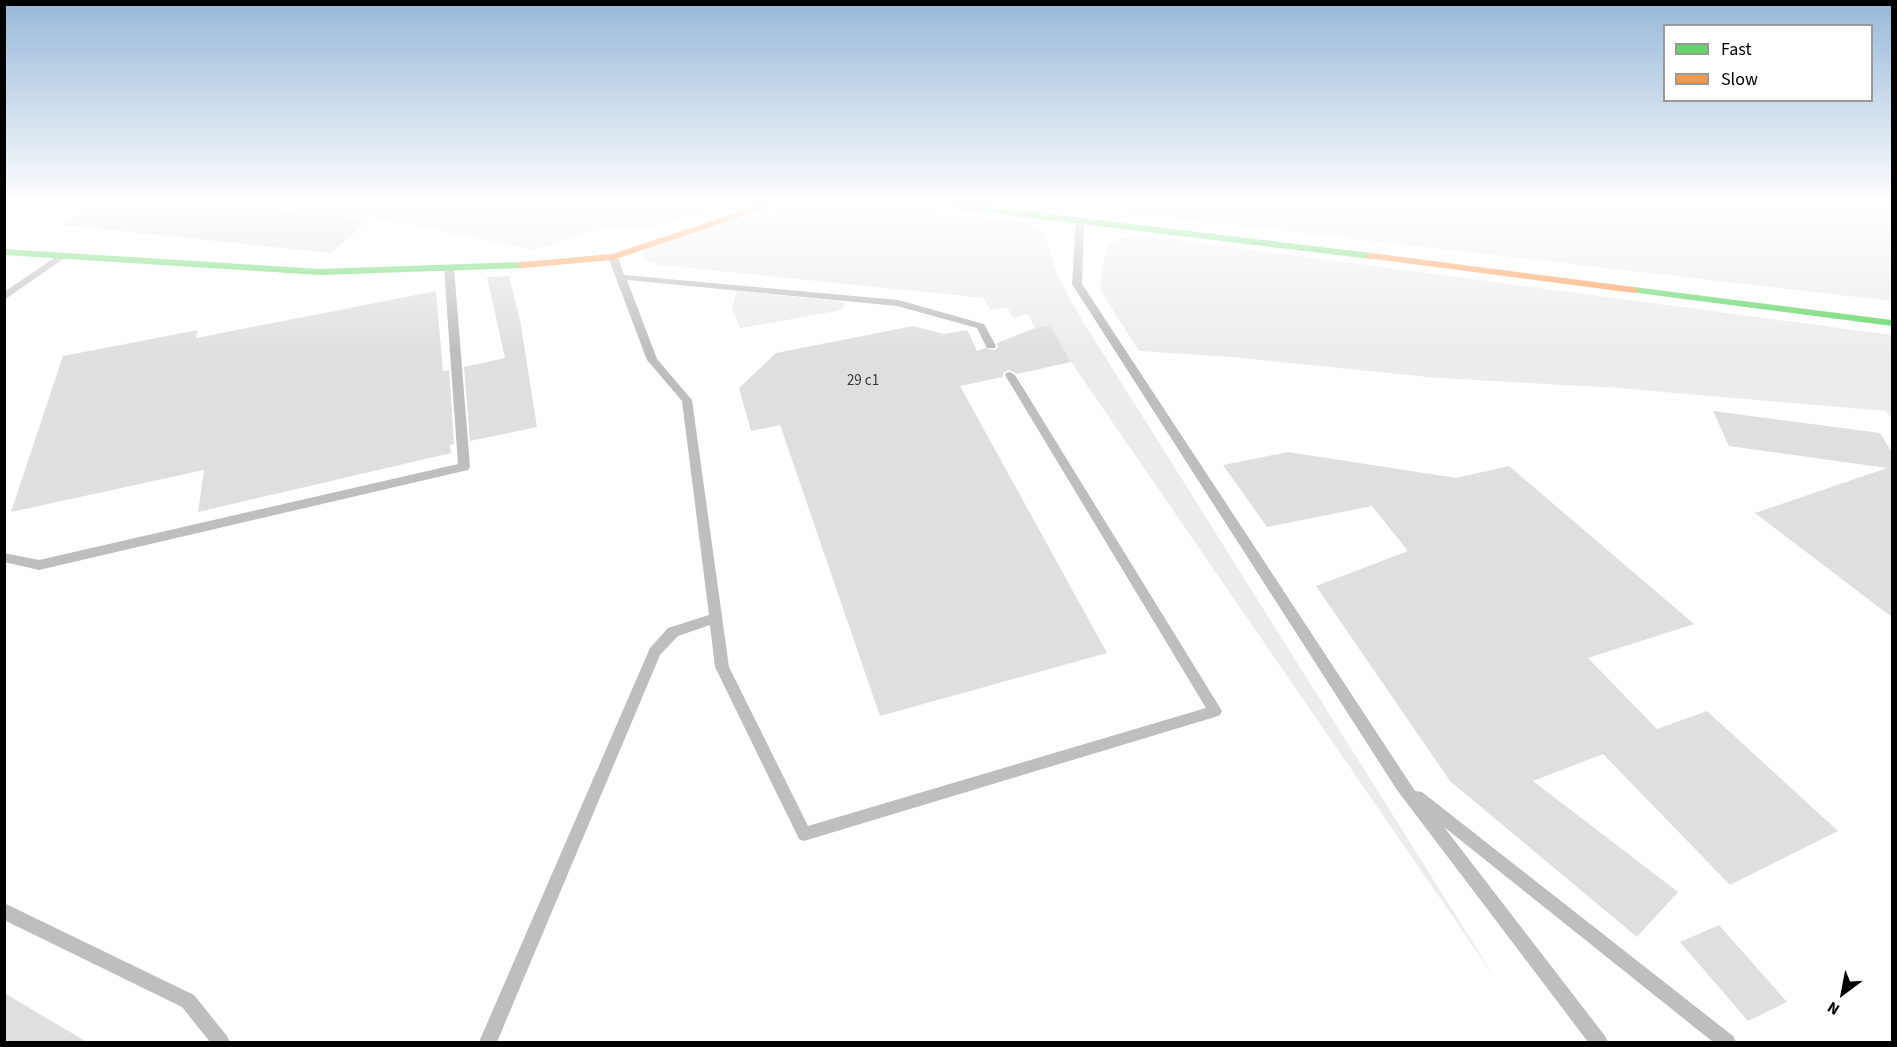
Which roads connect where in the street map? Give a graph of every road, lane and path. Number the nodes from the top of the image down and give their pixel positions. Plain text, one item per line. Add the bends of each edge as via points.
1 (41, 254) edge
2 (622, 254) edge
3 (1078, 254) edge
4 (1350, 254) edge
5 (63, 255) junction
6 (613, 257) junction
7 (449, 268) junction
8 (620, 277) junction
9 (4, 297) edge
10 (1893, 322) edge
11 (991, 346) dead end
12 (1010, 375) dead end
13 (4, 557) edge
14 (715, 618) junction
15 (1402, 785) junction
16 (4, 911) edge
17 (221, 1042) edge
18 (488, 1042) edge
19 (1599, 1042) edge
20 (1727, 1042) edge

1 - 5 main road
2 - 6 main road
3 - 15 lane via 1077,284
4 - 10 main road
5 - 7 main road via 320,272
5 - 9 lane
6 - 7 main road
6 - 8 lane
7 - 13 lane via 464,467 39,565
8 - 11 lane via 898,303 981,326
8 - 14 lane via 652,360 687,400
12 - 14 lane via 1215,711 804,834 722,667
14 - 18 lane via 673,632 655,652
15 - 19 lane
15 - 20 lane
16 - 17 lane via 188,1001

